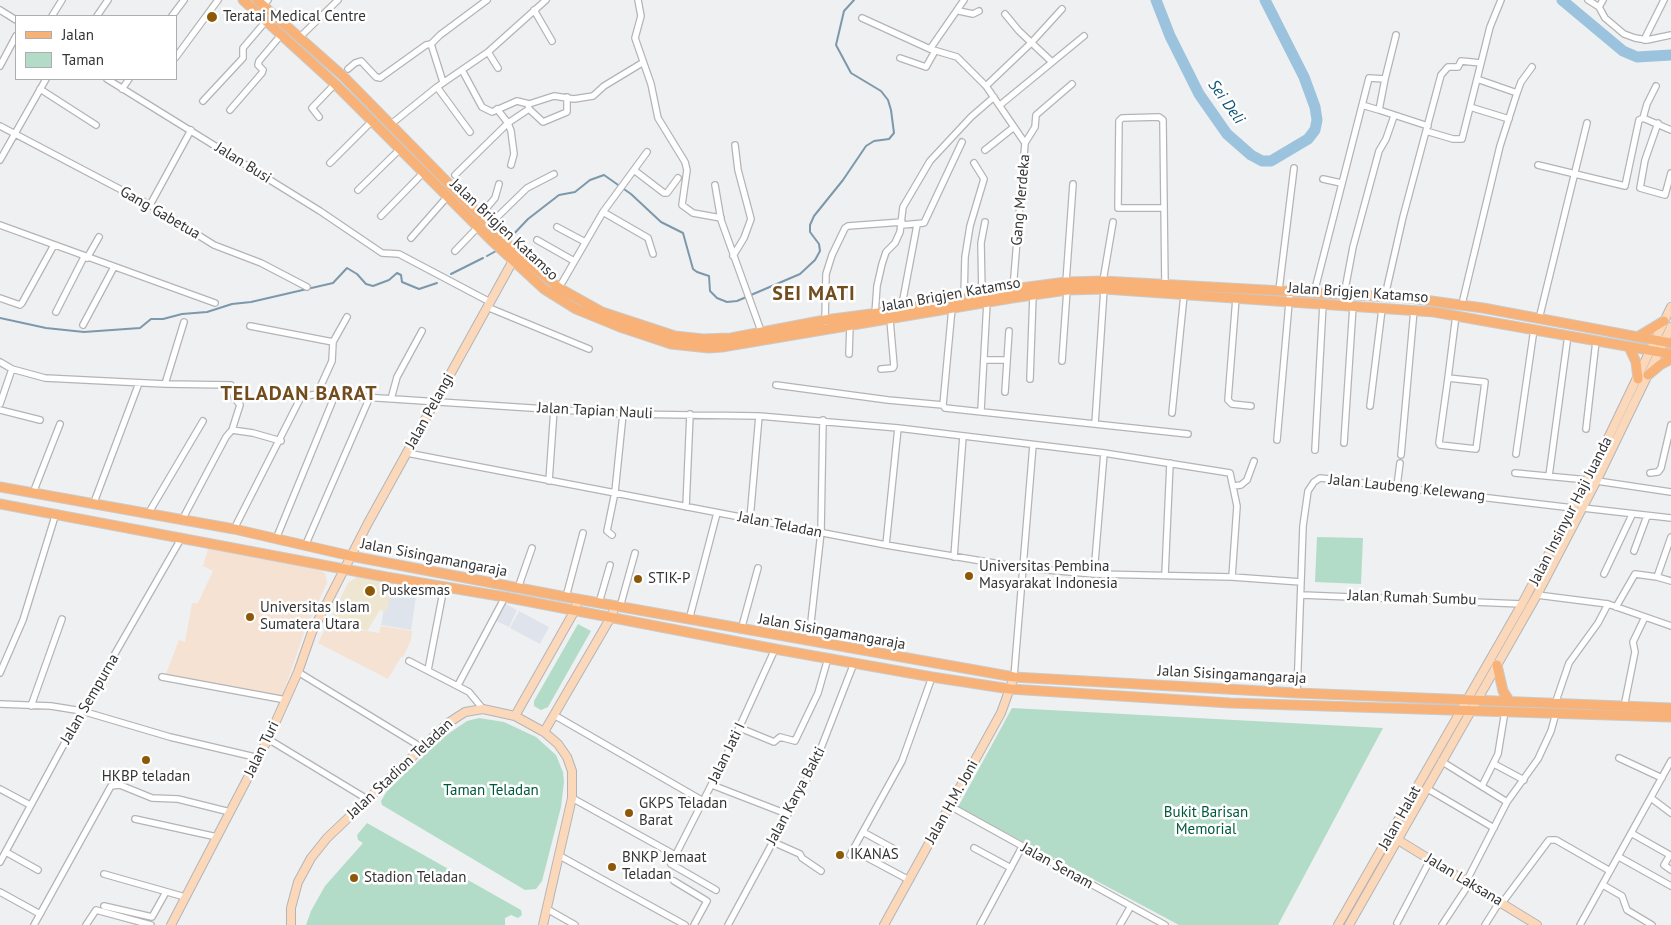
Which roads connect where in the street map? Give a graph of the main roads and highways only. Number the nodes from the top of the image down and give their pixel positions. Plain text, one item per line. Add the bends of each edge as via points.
1 (242, 0) edge
2 (263, 2) edge
3 (496, 239) junction
4 (511, 254) junction
5 (1104, 285) junction
6 (1066, 286) junction
7 (1194, 291) junction
8 (984, 299) junction
9 (1671, 307) edge
10 (825, 324) junction
11 (1668, 324) edge
12 (1639, 336) junction
13 (1663, 342) edge
14 (1629, 347) junction
15 (1655, 351) junction
16 (1671, 354) edge
17 (1671, 359) edge
18 (1648, 375) junction
19 (1638, 379) junction
20 (0, 487) edge
21 (0, 504) edge
22 (351, 556) junction
23 (345, 569) junction
24 (578, 599) junction
25 (618, 606) junction
26 (575, 610) junction
27 (611, 617) junction
28 (1497, 665) junction
29 (1014, 676) junction
30 (1170, 686) junction
31 (1010, 689) junction
32 (1297, 693) junction
33 (1170, 698) junction
34 (1467, 700) junction
35 (1477, 700) junction
36 (1510, 702) junction
37 (1297, 704) junction
38 (1555, 708) junction
39 (1671, 708) edge
40 (1460, 710) junction
41 (1471, 710) junction
42 (515, 716) junction
43 (1671, 717) edge
44 (544, 732) junction
45 (1398, 840) junction
46 (171, 925) edge
47 (291, 925) edge
48 (543, 925) edge
49 (884, 925) edge
50 (1338, 925) edge
51 (1349, 925) edge
52 (1537, 925) edge

1 - 3 main road, Jalan Brigjen Katamso via 335,84 478,227
2 - 3 main road, Jalan Brigjen Katamso via 343,76 489,225
3 - 4 main road, Jalan Brigjen Katamso
4 - 10 main road, Jalan Brigjen Katamso via 559,288 602,312 675,336 718,339
4 - 10 main road, Jalan Brigjen Katamso via 544,289 566,304 671,344 722,347
4 - 22 main road, Jalan Pelangi via 488,305
5 - 6 main road, Jalan Brigjen Katamso
5 - 7 main road, Jalan Brigjen Katamso via 1165,285
5 - 7 main road, Jalan Brigjen Katamso via 1184,295
6 - 8 main road, Jalan Brigjen Katamso via 1034,295
6 - 8 main road, Jalan Brigjen Katamso via 1013,290
7 - 12 main road, Jalan Brigjen Katamso via 1279,290 1385,296 1462,304
7 - 14 main road, Jalan Brigjen Katamso via 1236,298 1456,315
8 - 10 main road, Jalan Brigjen Katamso via 964,298
8 - 10 main road, Jalan Brigjen Katamso via 890,320 850,325
9 - 11 main road, Jalan Insinyur Haji Juanda
11 - 12 main road
11 - 13 main road, Jalan Insinyur Haji Juanda
12 - 13 main road, Jalan Brigjen Katamso
13 - 15 main road, Jalan Insinyur Haji Juanda
14 - 15 main road, Jalan Brigjen Katamso
14 - 19 main road via 1636,362
15 - 16 main road, Jalan Brigjen Katamso
15 - 18 main road, Jalan Insinyur Haji Juanda
15 - 19 main road, Jalan Insinyur Haji Juanda
17 - 18 main road
18 - 28 main road, Jalan Insinyur Haji Juanda via 1583,508
19 - 34 main road, Jalan Insinyur Haji Juanda via 1522,604
20 - 22 main road, Jalan Sisingamangaraja via 306,544
21 - 23 main road, Jalan Sisingamangaraja
22 - 23 main road, Jalan Pelangi
22 - 24 main road, Jalan Sisingamangaraja
23 - 26 main road, Jalan Sisingamangaraja
23 - 46 main road, Jalan Turi via 312,632 298,672 259,758
24 - 25 main road, Jalan Sisingamangaraja
24 - 26 main road
25 - 27 main road
25 - 29 main road, Jalan Sisingamangaraja
26 - 27 main road, Jalan Sisingamangaraja
26 - 42 main road
27 - 31 main road, Jalan Sisingamangaraja
27 - 44 main road
28 - 35 main road, Jalan Insinyur Haji Juanda
28 - 36 main road via 1501,684
29 - 30 main road, Jalan Sisingamangaraja
29 - 31 main road, Jalan H.M. Joni
30 - 32 main road, Jalan Sisingamangaraja
30 - 33 main road
31 - 33 main road, Jalan Sisingamangaraja
31 - 49 main road, Jalan H.M. Joni via 1001,713
32 - 34 main road, Jalan Sisingamangaraja
32 - 37 main road
33 - 37 main road, Jalan Sisingamangaraja
34 - 35 main road, Jalan Sisingamangaraja
34 - 40 main road, Jalan Insinyur Haji Juanda
35 - 36 main road, Jalan Sisingamangaraja
35 - 41 main road, Jalan Insinyur Haji Juanda
36 - 38 main road, Jalan Sisingamangaraja
37 - 40 main road, Jalan Sisingamangaraja
38 - 39 main road, Jalan Sisingamangaraja
38 - 41 main road, Jalan Sisingamangaraja
38 - 43 main road, Jalan Sisingamangaraja
40 - 41 main road, Jalan Sisingamangaraja
40 - 50 main road, Jalan Halat
41 - 45 main road, Jalan Halat
42 - 44 main road, Jalan Stadion Teladan
42 - 47 main road, Jalan Stadion Teladan via 483,709 465,712 448,722 421,747 310,858 298,882 291,908
44 - 48 main road, Jalan Stadion Teladan via 567,757 572,771 572,798
45 - 51 main road, Jalan Halat
45 - 52 main road, Jalan Laksana

